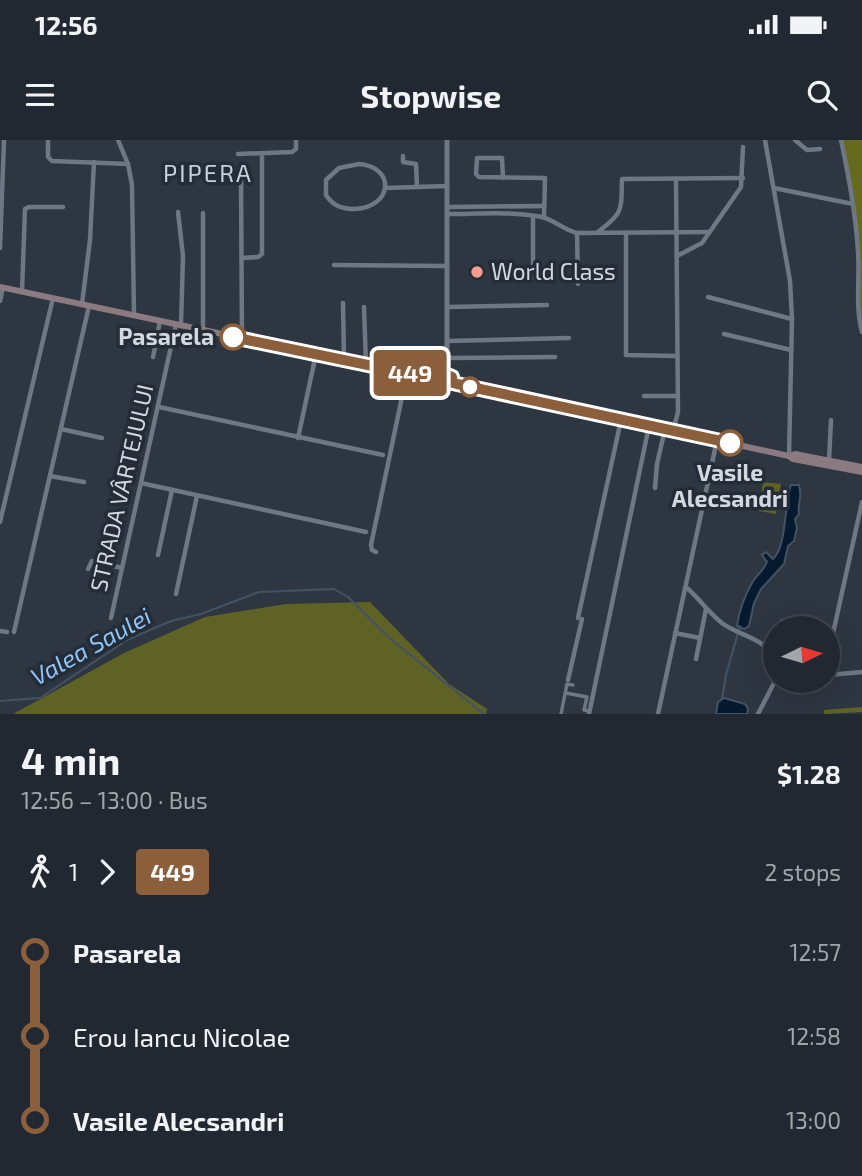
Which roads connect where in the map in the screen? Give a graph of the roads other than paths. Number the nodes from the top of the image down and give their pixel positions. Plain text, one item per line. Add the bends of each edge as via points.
1 (4, 140) edge
2 (48, 140) edge
3 (118, 140) edge
4 (296, 140) edge
5 (447, 140) edge
6 (765, 140) edge
7 (795, 140) edge
8 (841, 140) edge
9 (743, 147) dead end
10 (820, 149) dead end
11 (238, 154) dead end
12 (403, 156) dead end
13 (262, 157) dead end
14 (94, 162) junction
15 (1, 163) edge
16 (128, 163) junction
17 (503, 178) junction
18 (743, 178) junction
19 (241, 179) dead end
20 (676, 179) junction
21 (447, 186) junction
22 (417, 187) junction
23 (385, 188) junction
24 (774, 188) junction
25 (853, 204) junction
26 (544, 206) junction
27 (448, 207) junction
28 (64, 208) dead end
29 (178, 212) dead end
30 (203, 213) dead end
31 (448, 214) junction
32 (533, 216) junction
33 (544, 217) junction
34 (709, 232) junction
35 (577, 233) junction
36 (596, 233) junction
37 (625, 233) junction
38 (677, 233) junction
39 (0, 248) edge
40 (677, 256) junction
41 (242, 258) junction
42 (334, 265) dead end
43 (447, 266) junction
44 (533, 278) dead end
45 (578, 284) dead end
46 (1, 287) edge
47 (22, 291) junction
48 (708, 297) dead end
49 (53, 298) junction
50 (0, 302) edge
51 (344, 303) dead end
52 (86, 305) junction
53 (547, 305) dead end
54 (364, 307) dead end
55 (447, 307) junction
56 (134, 315) junction
57 (792, 319) junction
58 (160, 321) junction
59 (178, 325) junction
60 (203, 330) junction
61 (862, 332) edge
62 (724, 334) dead end
63 (242, 338) junction
64 (569, 338) dead end
65 (447, 341) junction
66 (792, 350) junction
67 (316, 354) junction
68 (677, 356) junction
69 (153, 357) dead end
70 (555, 357) dead end
71 (447, 358) junction
72 (344, 360) junction
73 (366, 365) junction
74 (407, 373) junction
75 (444, 377) junction
76 (453, 383) junction
77 (645, 396) dead end
78 (677, 398) junction
79 (159, 407) junction
80 (621, 420) junction
81 (831, 420) dead end
82 (649, 426) junction
83 (61, 429) junction
84 (665, 429) junction
85 (673, 431) junction
86 (102, 438) dead end
87 (298, 438) junction
88 (717, 440) junction
89 (383, 455) dead end
90 (789, 456) junction
91 (829, 461) junction
92 (862, 468) edge
93 (50, 475) junction
94 (84, 482) dead end
95 (141, 483) junction
96 (655, 488) dead end
97 (172, 490) junction
98 (197, 496) junction
99 (862, 502) edge
100 (0, 522) edge
101 (366, 532) dead end
102 (376, 552) dead end
103 (158, 555) dead end
104 (122, 568) junction
105 (88, 569) dead end
106 (686, 586) junction
107 (176, 594) dead end
108 (706, 608) junction
109 (837, 616) edge
110 (111, 618) dead end
111 (0, 631) edge
112 (675, 633) junction
113 (700, 638) junction
114 (763, 646) edge
115 (696, 659) dead end
116 (862, 672) edge
117 (840, 674) edge
118 (568, 680) dead end
119 (573, 685) dead end
120 (566, 692) junction
121 (769, 693) edge
122 (589, 713) edge
123 (561, 714) edge
124 (658, 714) edge
125 (758, 714) edge

1 - 15 street
2 - 14 street via 52,161
3 - 16 street
4 - 11 street via 292,152
5 - 21 street
6 - 24 street
7 - 10 street via 807,150
8 - 25 street
9 - 18 street
12 - 22 street via 403,162 416,164
13 - 41 street via 262,254
14 - 16 street
14 - 52 street
15 - 39 street
16 - 56 street via 133,199
17 - 17 street via 478,177 477,158 502,158
17 - 26 street via 545,178
18 - 20 street
18 - 34 street
19 - 41 street
20 - 36 street via 622,179 619,215
20 - 38 street
21 - 22 street
21 - 27 street
22 - 23 street
23 - 23 street via 378,171 359,164 335,170 325,185 329,200 344,209 372,206
24 - 25 street
24 - 57 street via 789,269
25 - 61 street
26 - 27 street
26 - 33 street
27 - 31 street
28 - 47 street via 25,209
29 - 59 street, STRADA VÂRTEJULUI via 183,256
30 - 60 street
31 - 32 street
31 - 43 street
32 - 33 street
32 - 44 street
33 - 35 street
34 - 38 street
34 - 40 street via 696,247
35 - 36 street
35 - 45 street
36 - 37 street
37 - 38 street
37 - 68 street via 626,355
38 - 40 street
40 - 68 street
41 - 63 street
42 - 43 street
43 - 55 street
46 - 47 main road
46 - 50 street
47 - 49 main road
48 - 57 street
49 - 52 main road
49 - 100 street
51 - 72 street
52 - 56 main road
52 - 83 street
53 - 55 street
54 - 73 street
55 - 65 street
56 - 58 main road
57 - 66 street
58 - 59 main road
58 - 69 street
59 - 60 main road
59 - 79 street, STRADA VÂRTEJULUI
60 - 63 main road
62 - 66 street
63 - 67 main road
64 - 65 street
65 - 71 street
66 - 90 street
67 - 72 main road
67 - 87 street
68 - 78 street
70 - 71 street
71 - 75 street
72 - 73 main road
73 - 74 main road
74 - 75 main road
74 - 102 street via 371,545
75 - 76 main road via 452,377
75 - 76 main road via 442,385
76 - 80 main road
77 - 78 street
78 - 85 street
79 - 87 street
79 - 95 street, STRADA VÂRTEJULUI
80 - 82 main road
80 - 118 street
81 - 91 street
82 - 84 main road
82 - 122 street
83 - 86 street
83 - 93 street
84 - 85 main road
84 - 96 street
85 - 88 main road
87 - 89 street
88 - 90 main road
88 - 106 street
90 - 91 main road
90 - 92 main road
91 - 92 main road
93 - 94 street
93 - 111 street via 10,632
95 - 97 street
95 - 104 street, STRADA VÂRTEJULUI
97 - 98 street
97 - 103 street
98 - 101 street
98 - 107 street
99 - 109 street
104 - 105 street via 92,561
104 - 110 street, STRADA VÂRTEJULUI
106 - 108 street
106 - 112 street
108 - 113 street
108 - 114 street via 722,623
112 - 113 street
112 - 124 street
113 - 115 street
116 - 117 street
119 - 120 street via 567,684
120 - 122 street via 587,696 584,710
120 - 123 street
121 - 125 street

